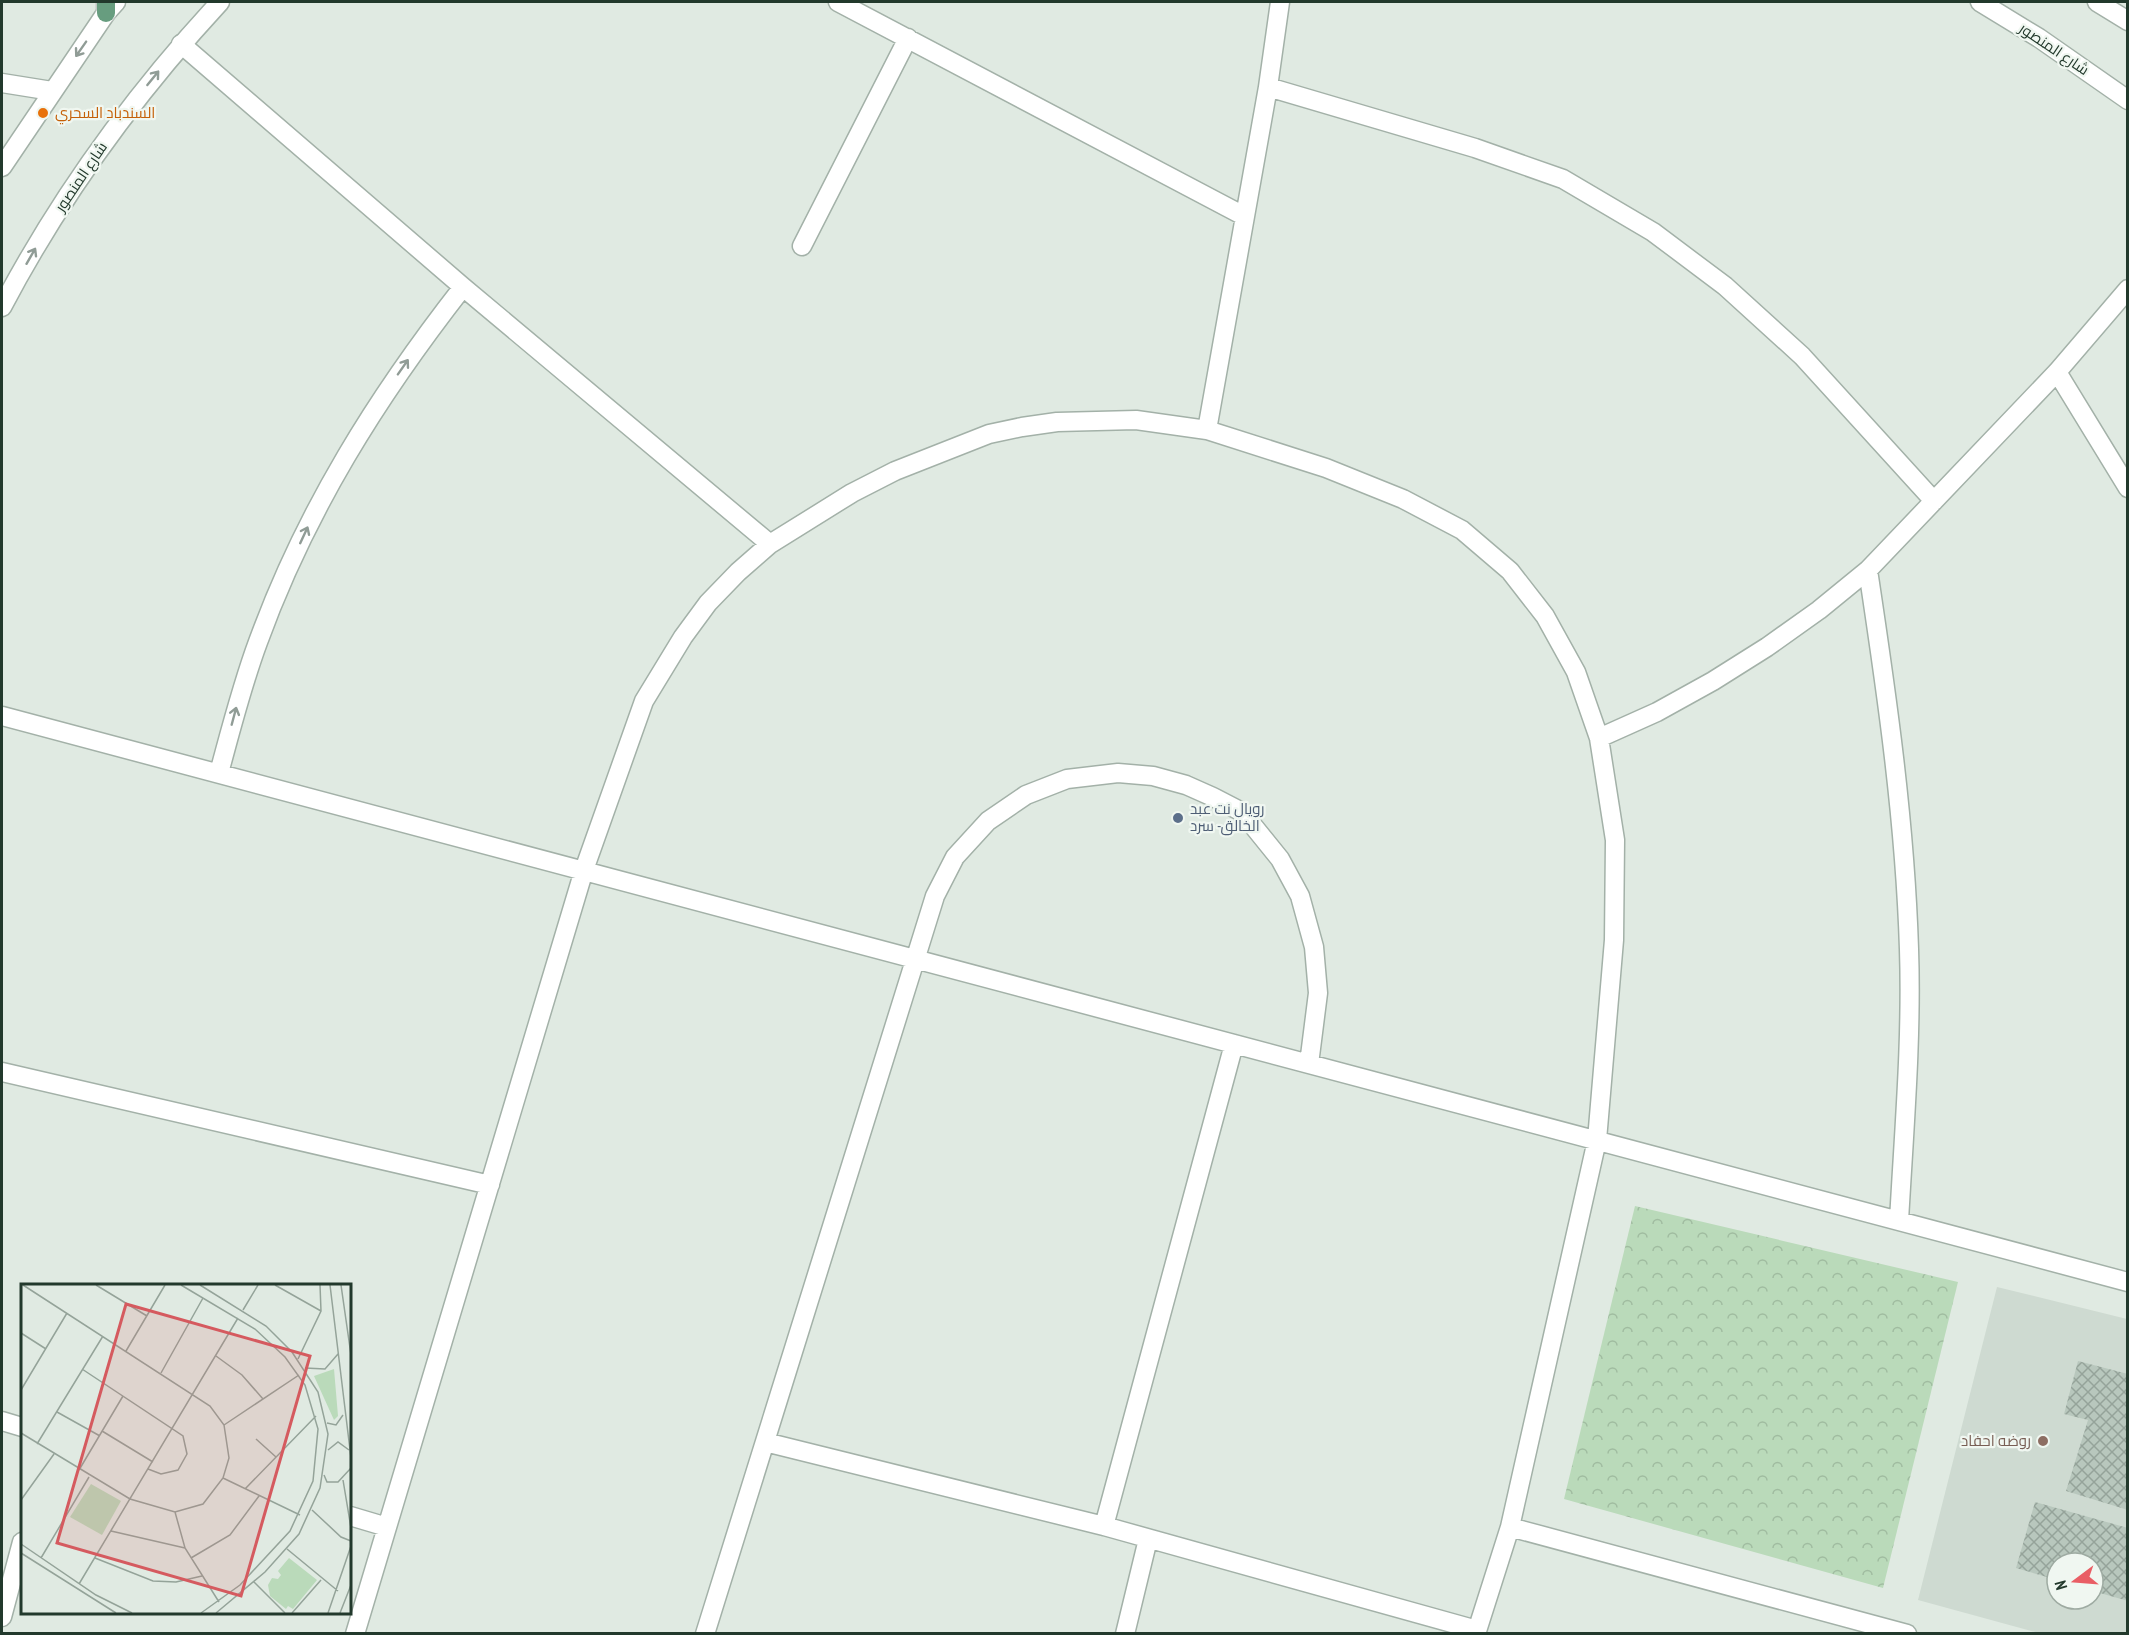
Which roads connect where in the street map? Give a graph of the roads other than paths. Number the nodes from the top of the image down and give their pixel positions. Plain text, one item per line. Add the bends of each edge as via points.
1 (220, 2) edge
2 (838, 2) edge
3 (1280, 2) edge
4 (1980, 2) edge
5 (2097, 2) edge
6 (110, 5) edge
7 (2127, 21) edge
8 (909, 38) junction
9 (181, 44) junction
10 (2, 83) edge
11 (1268, 87) junction
12 (52, 91) junction
13 (2127, 100) edge
14 (2, 167) edge
15 (1244, 216) junction
16 (802, 246) dead end
17 (463, 287) junction
18 (2127, 289) edge
19 (2, 307) edge
20 (2057, 372) junction
21 (1207, 430) junction
22 (2127, 488) edge
23 (1934, 501) junction
24 (770, 544) junction
25 (1868, 570) junction
26 (2, 716) edge
27 (1599, 738) junction
28 (219, 773) junction
29 (584, 870) junction
30 (916, 959) junction
31 (1234, 1044) junction
32 (1309, 1064) junction
33 (2, 1072) edge
34 (1597, 1140) junction
35 (490, 1185) junction
36 (1899, 1221) junction
37 (2127, 1282) edge
38 (2, 1421) edge
39 (21, 1427) edge
40 (765, 1442) junction
41 (351, 1516) edge
42 (1104, 1526) junction
43 (387, 1527) junction
44 (1510, 1527) junction
45 (1148, 1539) junction
46 (21, 1546) edge
47 (2, 1617) edge
48 (1477, 1632) edge
49 (355, 1634) edge
50 (705, 1634) edge
51 (1125, 1634) edge
52 (1907, 1634) edge

1 - 9 street, شارع المنصور
2 - 8 street
3 - 11 street
4 - 13 street, شارع المنصور
5 - 7 street
6 -> 12 street
8 - 15 street
8 - 16 street
9 - 17 street
19 -> 9 street, شارع المنصور via 64,200 121,117
10 - 12 street
11 - 15 street
11 - 23 street via 1475,148 1563,179 1653,232 1725,286 1802,356
12 - 14 street
15 - 21 street
17 - 24 street
28 -> 17 street via 258,642 313,516 382,397
18 - 20 street
20 - 22 street
20 - 23 street
21 - 24 street via 1136,420 1091,420 989,434 852,493
21 - 27 street via 1326,468 1462,530 1510,570 1545,616 1576,672
23 - 25 street
24 - 29 street via 708,603 649,693
25 - 27 street via 1758,653 1657,712
25 - 36 street via 1903,831 1909,950 1908,1068
26 - 28 street
27 - 34 street via 1615,840 1614,940
28 - 29 street
29 - 30 street
29 - 35 street
30 - 31 street
30 - 32 street via 935,896 950,867 988,821 1026,795 1067,779 1118,773 1153,776 1186,785 1242,812 1280,859 1300,897 1314,947 1318,993
30 - 40 street
31 - 32 street
31 - 42 street
32 - 34 street
33 - 35 street
34 - 36 street
34 - 44 street
35 - 43 street
36 - 37 street
38 - 39 street
40 - 42 street
40 - 50 street
41 - 43 street
42 - 45 street
43 - 49 street
44 - 48 street
44 - 52 street
45 - 48 street
45 - 51 street
46 - 47 street

